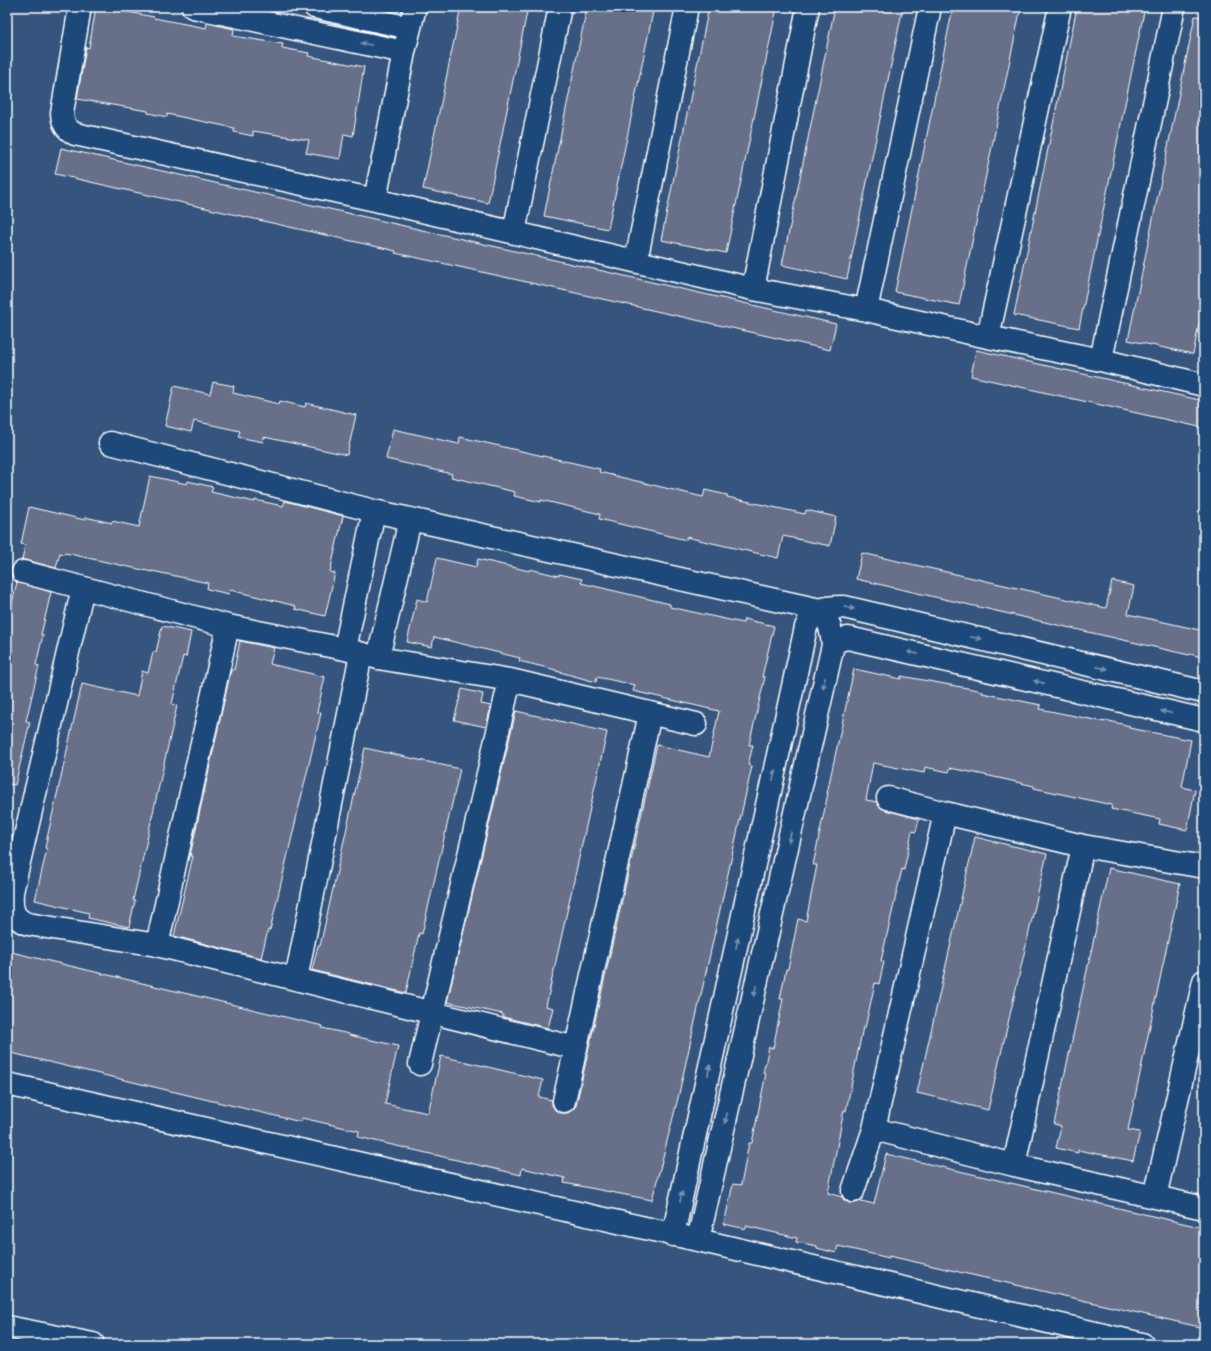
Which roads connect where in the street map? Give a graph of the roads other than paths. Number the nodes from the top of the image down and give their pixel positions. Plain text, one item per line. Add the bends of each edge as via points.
1 (80, 7) edge
2 (193, 7) edge
3 (315, 7) edge
4 (415, 7) edge
5 (560, 7) edge
6 (687, 7) edge
7 (808, 7) edge
8 (930, 7) edge
9 (1060, 7) edge
10 (1174, 7) edge
11 (410, 28) junction
12 (404, 52) junction
13 (375, 200) junction
14 (514, 232) junction
15 (636, 261) junction
16 (753, 288) junction
17 (866, 310) junction
18 (988, 337) junction
19 (1101, 360) junction
20 (1204, 384) edge
21 (110, 443) dead end
22 (374, 511) junction
23 (410, 520) junction
24 (23, 572) dead end
25 (83, 588) junction
26 (820, 610) junction
27 (228, 626) junction
28 (833, 645) junction
29 (361, 654) junction
30 (510, 680) junction
31 (1204, 692) edge
32 (650, 714) junction
33 (1204, 720) edge
34 (696, 724) dead end
35 (888, 798) dead end
36 (768, 799) junction
37 (797, 806) junction
38 (945, 813) junction
39 (1083, 846) junction
40 (1204, 867) edge
41 (157, 946) junction
42 (296, 979) junction
43 (1204, 981) edge
44 (432, 1013) junction
45 (576, 1048) junction
46 (420, 1064) dead end
47 (7, 1084) edge
48 (564, 1101) dead end
49 (874, 1129) junction
50 (1014, 1165) junction
51 (853, 1191) dead end
52 (1155, 1197) junction
53 (1204, 1208) edge
54 (673, 1235) junction
55 (698, 1240) junction
56 (7, 1327) edge
57 (93, 1344) edge
58 (1142, 1344) edge

1 - 13 street via 62,113 65,127 70,131
12 -> 2 street
3 - 11 street
4 - 11 street
5 - 14 street
6 - 15 street
7 - 16 street
8 - 17 street
9 - 18 street
10 - 19 street
11 - 12 street
12 - 13 street
13 - 14 street
14 - 15 street
15 - 16 street
16 - 17 street
17 - 18 street
18 - 19 street
19 - 20 street
21 - 22 street
22 - 23 street
22 - 29 street
23 - 26 street
23 - 29 street
24 - 25 street
25 - 27 street
25 - 41 street via 11,903 20,922
26 - 28 street via 832,630
26 -> 31 street via 844,607
36 -> 26 street via 806,627 812,615
27 - 29 street
27 - 41 street
33 -> 28 street via 848,638
28 -> 37 street
29 - 30 street
29 - 42 street
30 - 32 street
30 - 44 street
32 - 34 street
32 - 45 street
35 - 38 street
36 - 37 street
54 -> 36 street
37 -> 55 street
38 - 39 street
38 - 49 street
39 - 40 street
39 - 50 street
41 - 42 street
42 - 44 street
43 - 52 street
44 - 45 street
44 - 46 street
45 - 48 street
47 - 54 street
49 - 50 street
49 - 51 street
50 - 52 street
52 - 53 street
54 - 55 street
55 - 58 street
56 - 57 street

